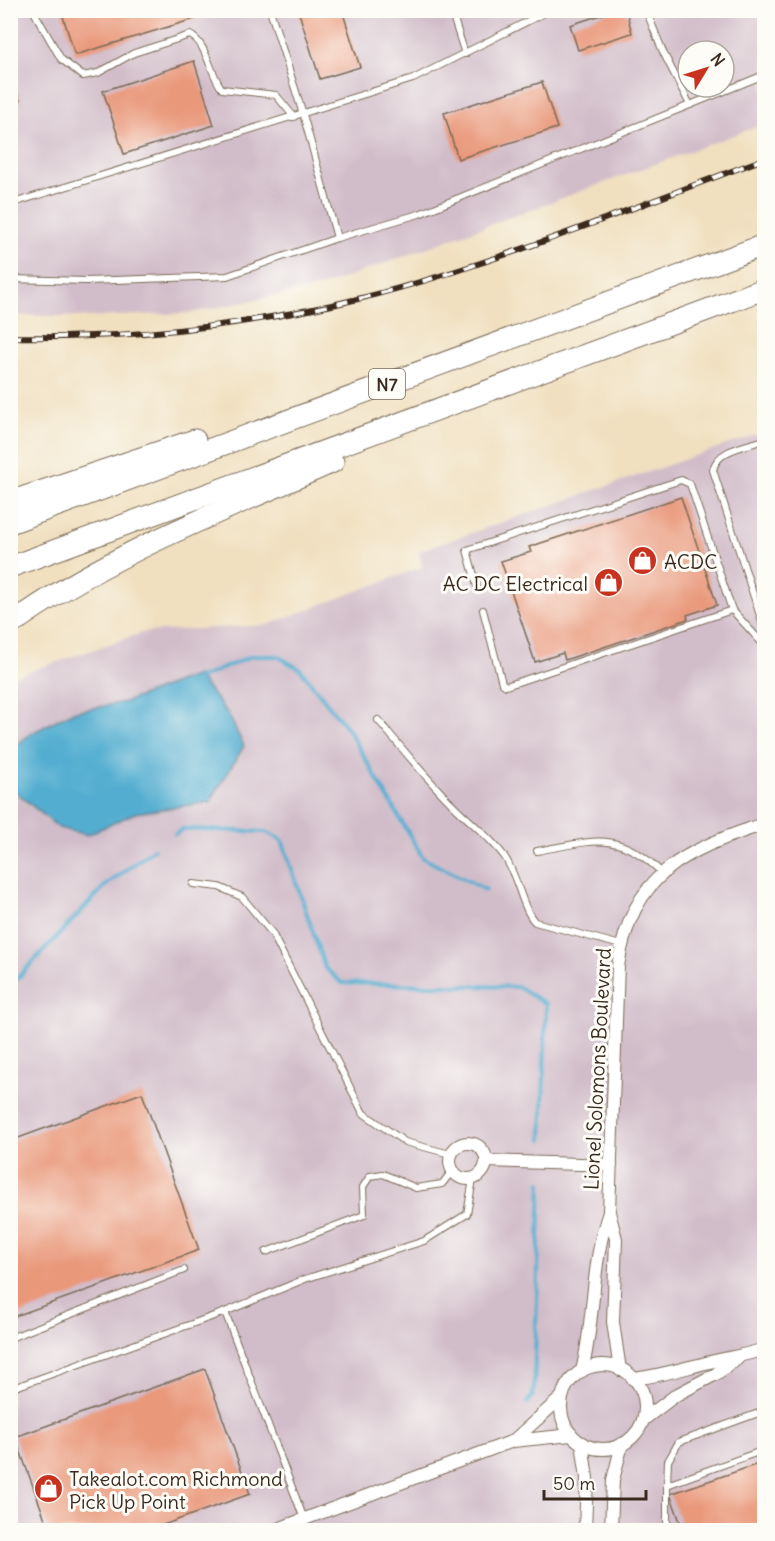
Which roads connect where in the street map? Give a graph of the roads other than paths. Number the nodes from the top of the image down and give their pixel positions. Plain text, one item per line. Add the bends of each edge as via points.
1 (33, 10) edge
2 (270, 10) edge
3 (451, 10) edge
4 (550, 10) edge
5 (646, 10) edge
6 (465, 54) junction
7 (765, 75) edge
8 (690, 105) junction
9 (303, 114) junction
10 (294, 117) junction
11 (10, 204) edge
12 (337, 238) junction
13 (765, 245) edge
14 (10, 279) edge
15 (765, 289) edge
16 (622, 297) junction
17 (463, 400) junction
18 (765, 440) edge
19 (10, 502) edge
20 (10, 523) edge
21 (10, 567) edge
22 (477, 586) dead end
23 (732, 609) junction
24 (483, 610) dead end
25 (10, 625) edge
26 (765, 627) edge
27 (765, 645) edge
28 (378, 720) dead end
29 (765, 824) edge
30 (537, 850) dead end
31 (662, 873) junction
32 (193, 884) dead end
33 (621, 945) junction
34 (450, 1154) junction
35 (486, 1161) junction
36 (610, 1165) junction
37 (452, 1171) junction
38 (473, 1179) junction
39 (609, 1212) junction
40 (266, 1252) dead end
41 (184, 1270) dead end
42 (225, 1312) junction
43 (10, 1338) edge
44 (765, 1349) edge
45 (738, 1358) junction
46 (620, 1370) junction
47 (582, 1371) junction
48 (633, 1379) junction
49 (10, 1389) edge
50 (562, 1397) junction
51 (765, 1411) edge
52 (643, 1420) junction
53 (571, 1435) junction
54 (513, 1441) junction
55 (582, 1443) junction
56 (622, 1444) junction
57 (765, 1450) edge
58 (667, 1485) junction
59 (304, 1520) junction
60 (275, 1530) edge
61 (585, 1530) edge
62 (611, 1530) edge
63 (667, 1530) edge

1 - 10 lane via 61,58 83,76 190,34 199,42 222,89 276,95
2 - 9 lane
3 - 6 lane
4 - 6 lane
5 - 8 lane
6 - 9 lane via 413,79
7 - 8 lane
8 - 12 lane via 419,214
9 - 10 lane
9 - 12 lane
10 - 11 lane
12 - 14 lane via 227,276 87,281
13 - 16 highway, N7
15 - 17 highway, N7
16 - 19 highway
16 - 20 highway, N7
17 - 21 highway, N7
17 - 25 highway via 114,561
18 - 26 lane via 722,454 713,470
22 - 23 lane via 467,550 681,480 690,484
23 - 24 lane via 506,686 502,684
23 - 27 lane
28 - 33 lane via 504,856 535,922
29 - 31 street, Lionel Solomons Boulevard via 699,848
30 - 31 lane via 581,843 621,844 640,853
31 - 33 street, Lionel Solomons Boulevard via 632,913
32 - 34 lane via 219,887 242,897 272,933 363,1113 405,1142
33 - 36 street, Lionel Solomons Boulevard
34 - 35 street via 462,1143 474,1143 483,1150
34 - 37 street
35 - 36 street
35 - 38 street via 482,1172
36 - 39 street, Lionel Solomons Boulevard
37 - 38 street via 461,1178
37 - 40 lane via 442,1184 416,1188 382,1174 370,1176 363,1187 364,1215
38 - 42 lane via 467,1214 424,1241 305,1279
39 - 46 street, Lionel Solomons Boulevard via 616,1239 613,1322
39 - 47 street, Lionel Solomons Boulevard via 600,1236 590,1339
41 - 43 lane
42 - 49 lane
42 - 59 lane
44 - 45 street
45 - 48 street
45 - 52 street
46 - 47 street via 600,1365
46 - 48 street
47 - 50 street via 567,1385
48 - 52 street via 643,1395
50 - 53 street via 564,1424
50 - 54 street
51 - 58 lane via 679,1442 668,1461
52 - 56 street via 633,1436
53 - 54 street
53 - 55 street
54 - 59 street
55 - 56 street via 608,1449
55 - 61 street via 587,1478
56 - 62 street via 613,1480
57 - 58 lane
58 - 63 lane
59 - 60 street

